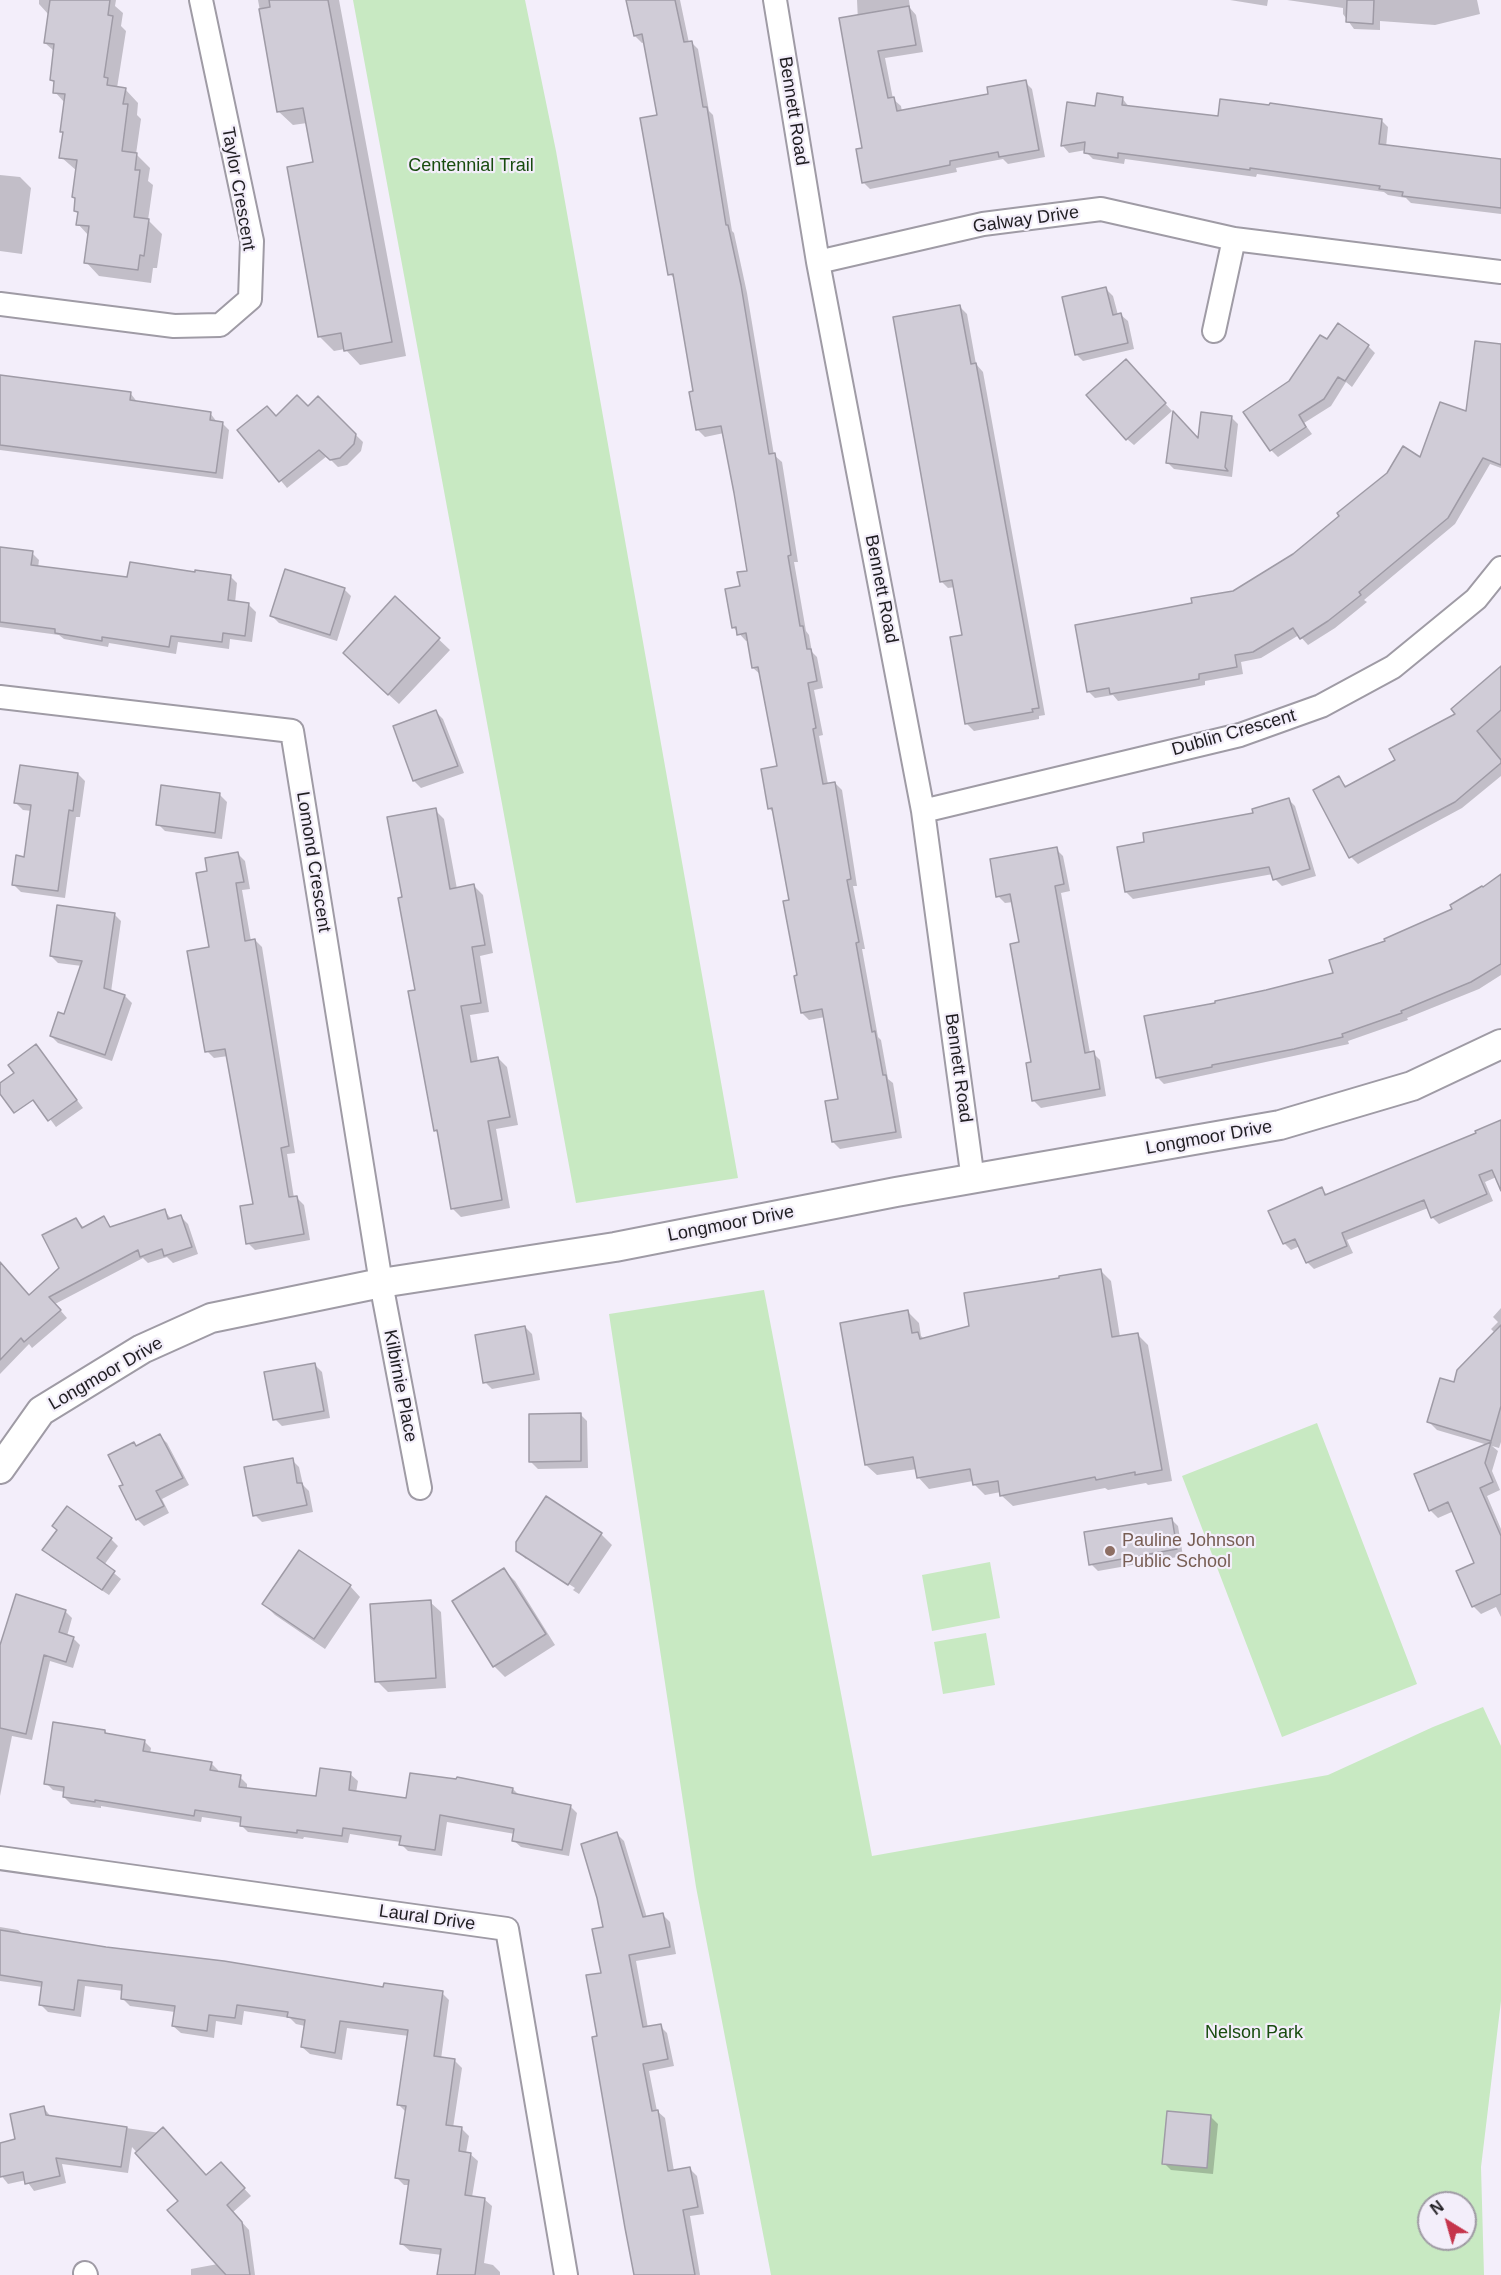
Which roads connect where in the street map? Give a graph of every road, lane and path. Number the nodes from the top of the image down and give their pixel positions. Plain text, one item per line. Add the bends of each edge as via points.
1 (201, 0) edge
2 (775, 0) edge
3 (1234, 239) junction
4 (818, 262) junction
5 (1501, 272) edge
6 (0, 304) edge
7 (1214, 331) dead end
8 (1501, 568) edge
9 (0, 697) edge
10 (923, 811) junction
11 (1501, 1044) edge
12 (973, 1180) junction
13 (381, 1283) junction
14 (0, 1469) edge
15 (420, 1488) dead end
16 (0, 1858) edge
17 (566, 2275) edge

1 - 6 street, Taylor Crescent via 252,241 250,299 219,325 174,326
2 - 4 street, Bennett Road
3 - 4 street, Galway Drive via 1101,209 983,224
3 - 5 street, Galway Drive
3 - 7 street
4 - 10 street, Bennett Road
8 - 10 street, Dublin Crescent via 1476,599 1393,667 1321,706 1240,735
9 - 13 street, Lomond Crescent via 292,731
10 - 12 street, Bennett Road
11 - 12 street, Longmoor Drive via 1412,1086 1280,1125
12 - 13 street, Longmoor Drive via 615,1247
13 - 14 street, Longmoor Drive via 211,1318 142,1349 41,1411
13 - 15 street, Kilbirnie Place
16 - 17 street, Laural Drive via 507,1929

